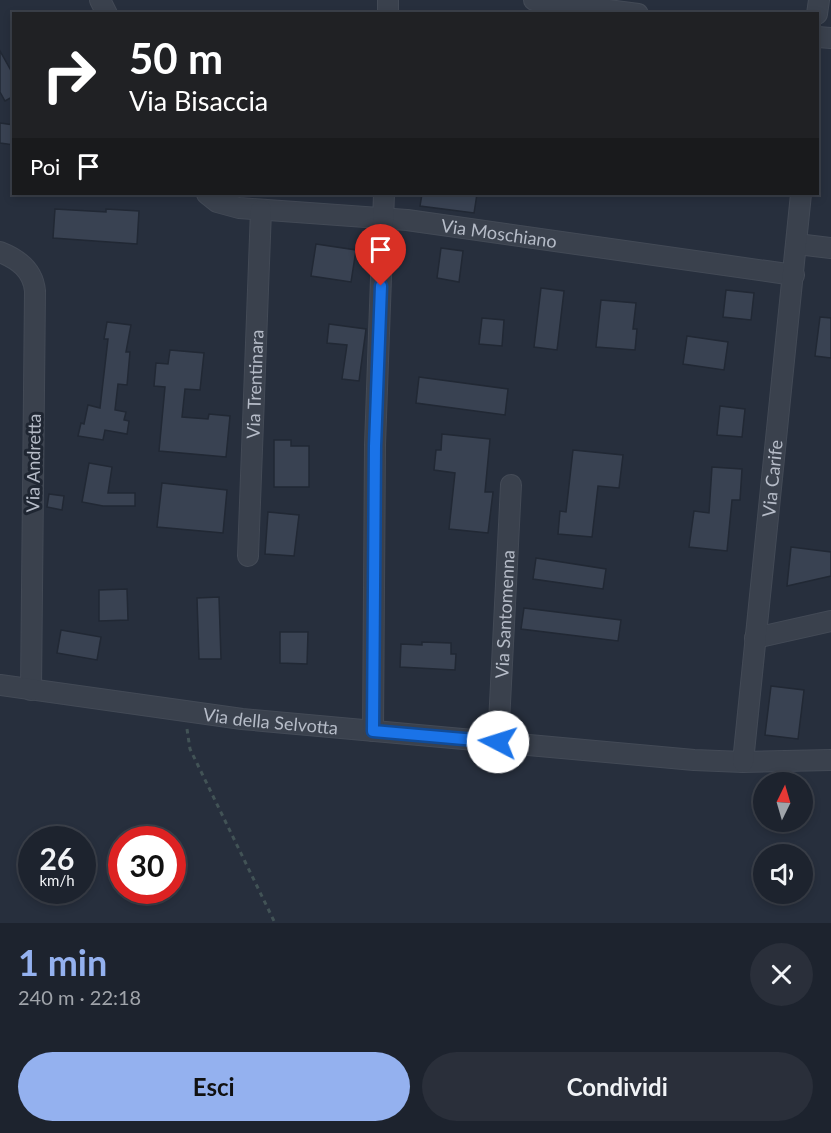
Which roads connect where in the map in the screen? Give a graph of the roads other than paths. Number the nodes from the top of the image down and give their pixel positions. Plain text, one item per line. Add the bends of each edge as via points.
1 (534, 0) edge
2 (634, 9) edge
3 (208, 195) edge
4 (384, 195) edge
5 (801, 195) edge
6 (261, 210) junction
7 (384, 217) junction
8 (797, 244) junction
9 (831, 248) edge
10 (0, 252) edge
11 (794, 275) junction
12 (511, 485) dead end
13 (248, 556) dead end
14 (831, 621) edge
15 (755, 638) junction
16 (0, 685) edge
17 (31, 690) junction
18 (373, 731) junction
19 (498, 742) junction
20 (831, 760) edge
21 (742, 762) junction

1 - 2 street
3 - 6 street, Via Moschiano via 226,206
4 - 7 street
5 - 8 street, Via Carife
6 - 7 street, Via Moschiano
6 - 13 street, Via Trentinara
7 - 11 street, Via Moschiano
7 - 18 street via 375,446
8 - 9 street
8 - 11 street, Via Carife
10 - 17 street, Via Andretta via 25,267 35,291
11 - 15 street, Via Carife
12 - 19 street, Via Santomenna
14 - 15 street
15 - 21 street, Via Carife
16 - 17 street, Via della Selvotta
17 - 18 street, Via della Selvotta via 183,712
18 - 19 street, Via della Selvotta
19 - 21 street, Via della Selvotta
20 - 21 street, Via della Selvotta

